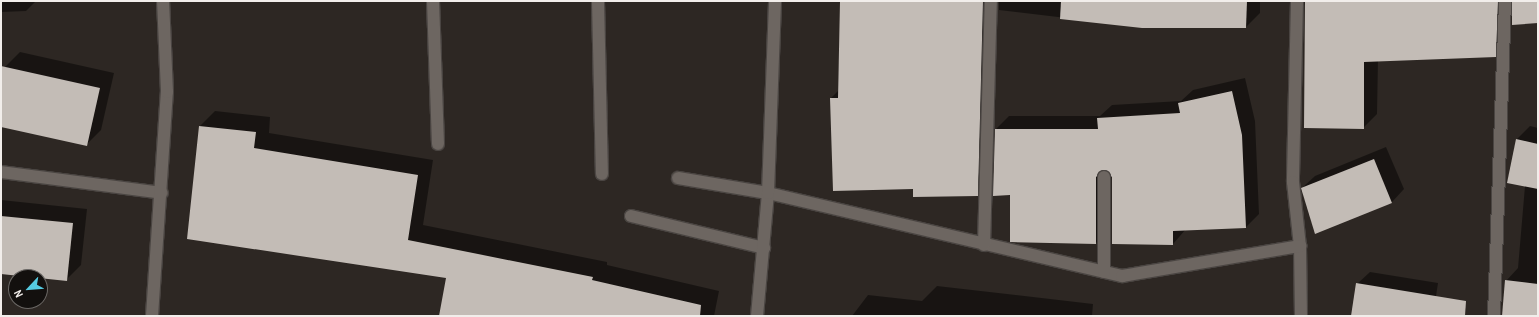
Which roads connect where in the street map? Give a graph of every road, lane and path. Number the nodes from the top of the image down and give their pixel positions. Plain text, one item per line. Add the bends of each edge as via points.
1 (163, 1) edge
2 (434, 1) edge
3 (598, 1) edge
4 (775, 1) edge
5 (991, 1) edge
6 (1296, 1) edge
7 (1505, 1) edge
8 (438, 144) dead end
9 (1, 172) edge
10 (602, 174) dead end
11 (1104, 177) dead end
12 (678, 178) dead end
13 (768, 193) junction
14 (162, 194) junction
15 (631, 216) dead end
16 (984, 245) junction
17 (1300, 246) junction
18 (764, 248) junction
19 (1104, 272) junction
20 (152, 316) edge
21 (757, 316) edge
22 (1301, 316) edge
23 (1494, 316) edge

1 - 14 street via 167,92
2 - 8 street
3 - 10 street
4 - 13 street
5 - 16 street
6 - 17 street via 1292,182
7 - 23 street
9 - 14 street
11 - 19 street
12 - 13 street
13 - 16 street
13 - 18 street
14 - 20 street
15 - 18 street
16 - 19 street
17 - 19 street via 1122,276
17 - 22 street
18 - 21 street

